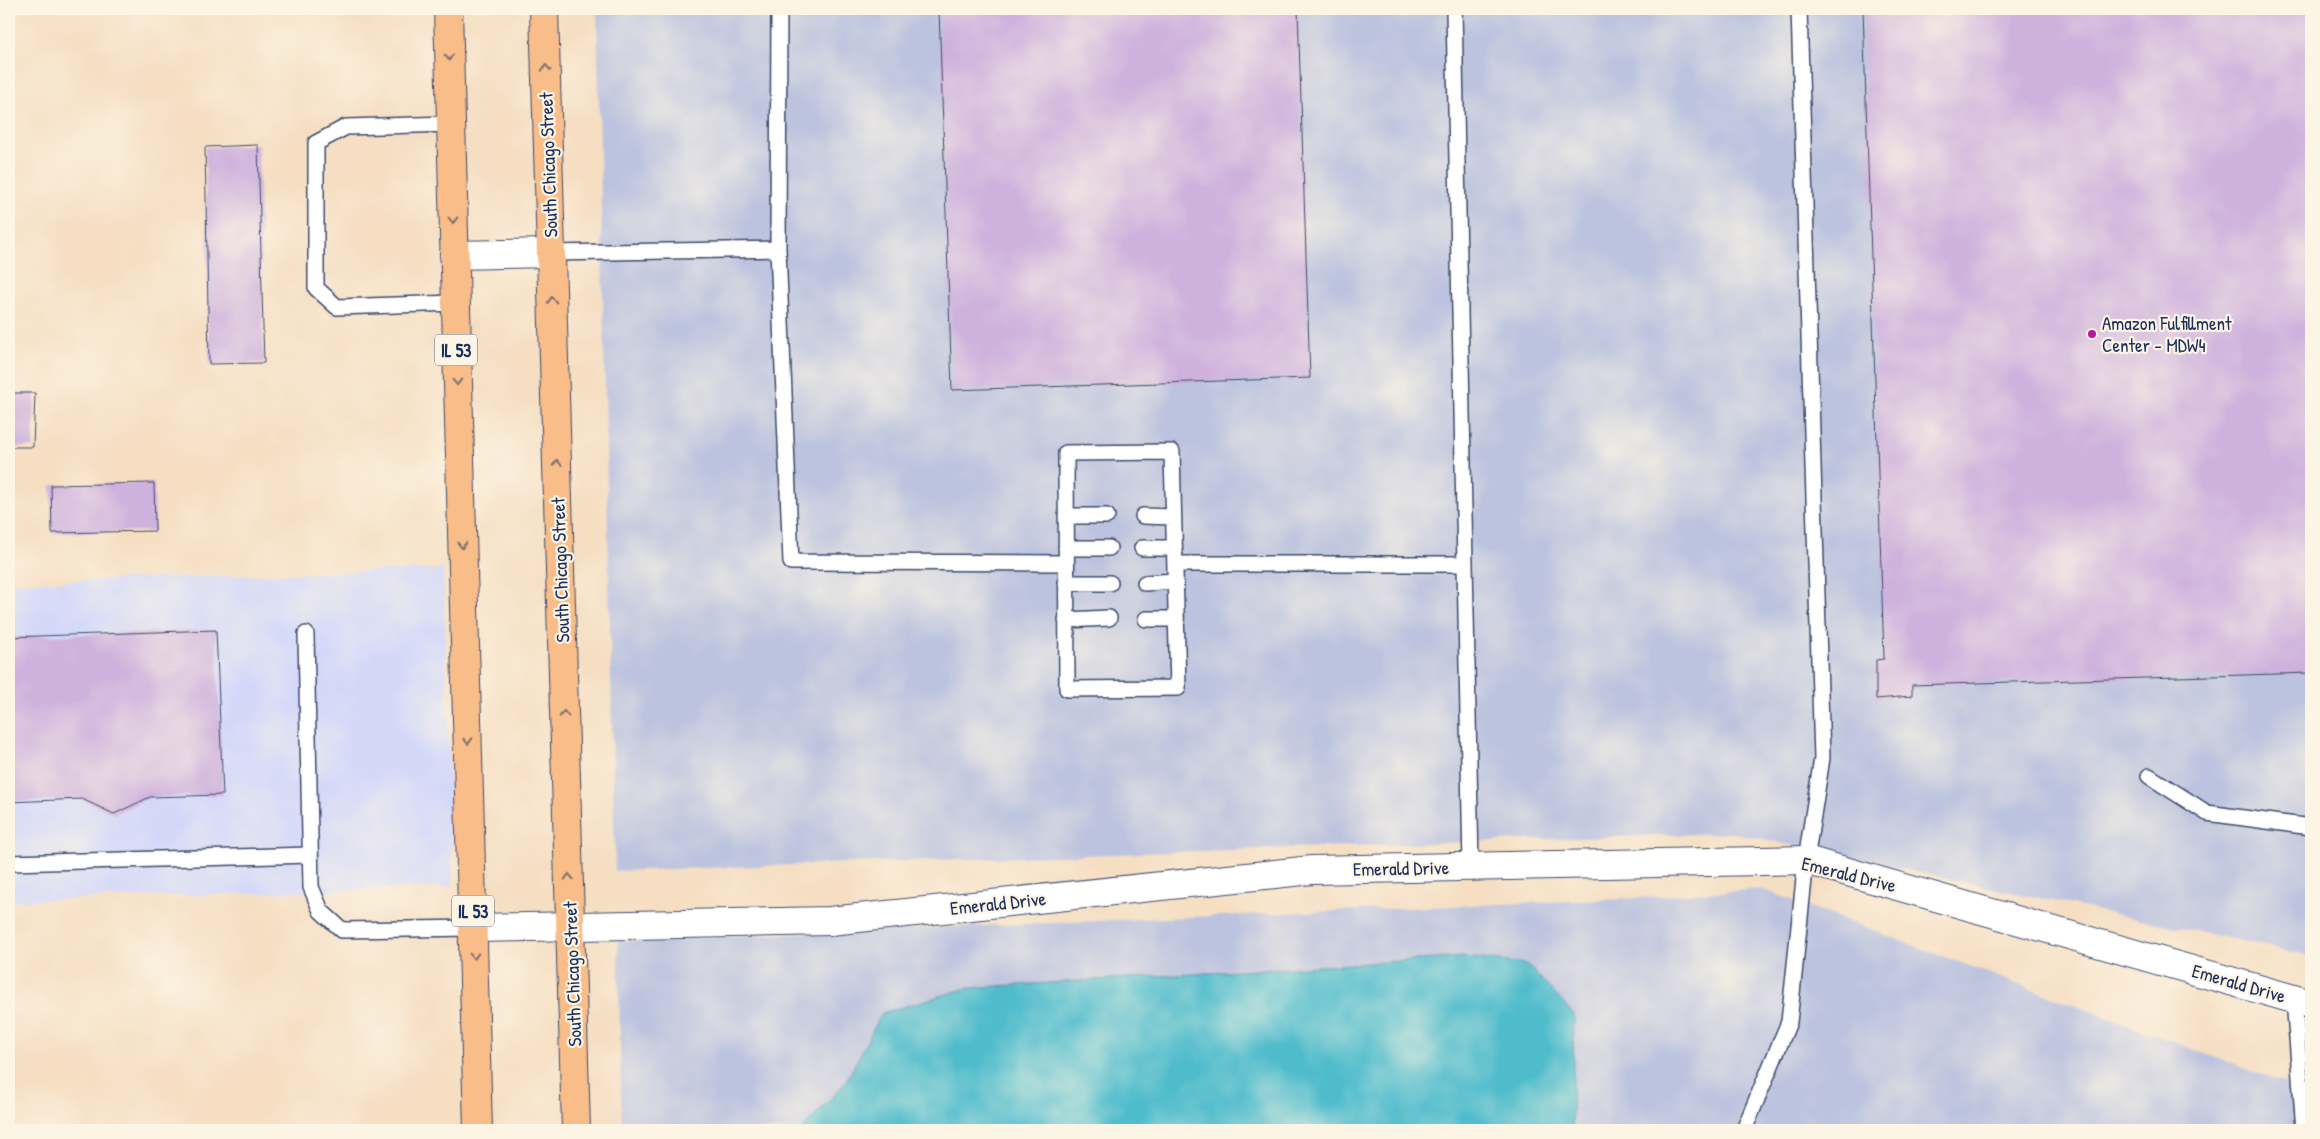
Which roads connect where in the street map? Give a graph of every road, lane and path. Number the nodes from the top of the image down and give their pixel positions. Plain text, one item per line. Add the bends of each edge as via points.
1 (448, 9) edge
2 (544, 9) edge
3 (779, 9) edge
4 (1454, 9) edge
5 (1799, 9) edge
6 (450, 124) junction
7 (778, 249) junction
8 (551, 253) junction
9 (454, 255) junction
10 (455, 303) junction
11 (1066, 516) junction
12 (1107, 516) dead end
13 (1142, 516) dead end
14 (1173, 517) junction
15 (1109, 548) dead end
16 (1142, 548) dead end
17 (1174, 548) junction
18 (1066, 556) junction
19 (1175, 564) junction
20 (1465, 564) junction
21 (1175, 581) junction
22 (1110, 582) dead end
23 (1145, 582) dead end
24 (1066, 583) junction
25 (1109, 618) dead end
26 (1146, 619) dead end
27 (1176, 619) junction
28 (1066, 620) junction
29 (306, 634) dead end
30 (2149, 776) dead end
31 (2311, 827) edge
32 (310, 855) junction
33 (1806, 860) junction
34 (9, 863) edge
35 (1471, 866) junction
36 (571, 926) junction
37 (473, 928) junction
38 (2302, 1002) edge
39 (478, 1130) edge
40 (576, 1130) edge
41 (1744, 1130) edge
42 (2304, 1130) edge

1 -> 6 main road, IL 53
8 -> 2 main road, South Chicago Street
3 - 7 lane
4 - 20 lane
5 - 33 lane via 1822,758
6 -> 9 main road, IL 53
6 - 10 lane via 346,127 316,143 316,288 337,306
7 - 8 lane
7 - 18 lane via 791,562
8 - 9 street
36 -> 8 main road, South Chicago Street
9 - 10 main road, IL 53
10 -> 37 main road, IL 53
11 - 12 lane
11 - 14 lane via 1066,453 1172,452
11 - 18 lane
13 - 14 lane
14 - 17 lane
15 - 18 lane
16 - 17 lane
17 - 19 lane
18 - 24 lane
19 - 20 lane
19 - 21 lane
20 - 35 lane
21 - 23 lane
21 - 27 lane
22 - 24 lane
24 - 28 lane
25 - 28 lane
26 - 27 lane
27 - 28 lane via 1178,688 1067,690
29 - 32 lane
30 - 31 lane via 2207,813
32 - 34 lane
32 - 37 lane via 311,887 321,911 342,930
33 - 35 street, Emerald Drive
33 - 38 street, Emerald Drive
33 - 41 lane via 1789,1022
35 - 36 street, Emerald Drive via 1312,870 830,921
36 - 37 street, Emerald Drive
36 - 40 main road, South Chicago Street
37 -> 39 main road, IL 53
38 - 42 lane

